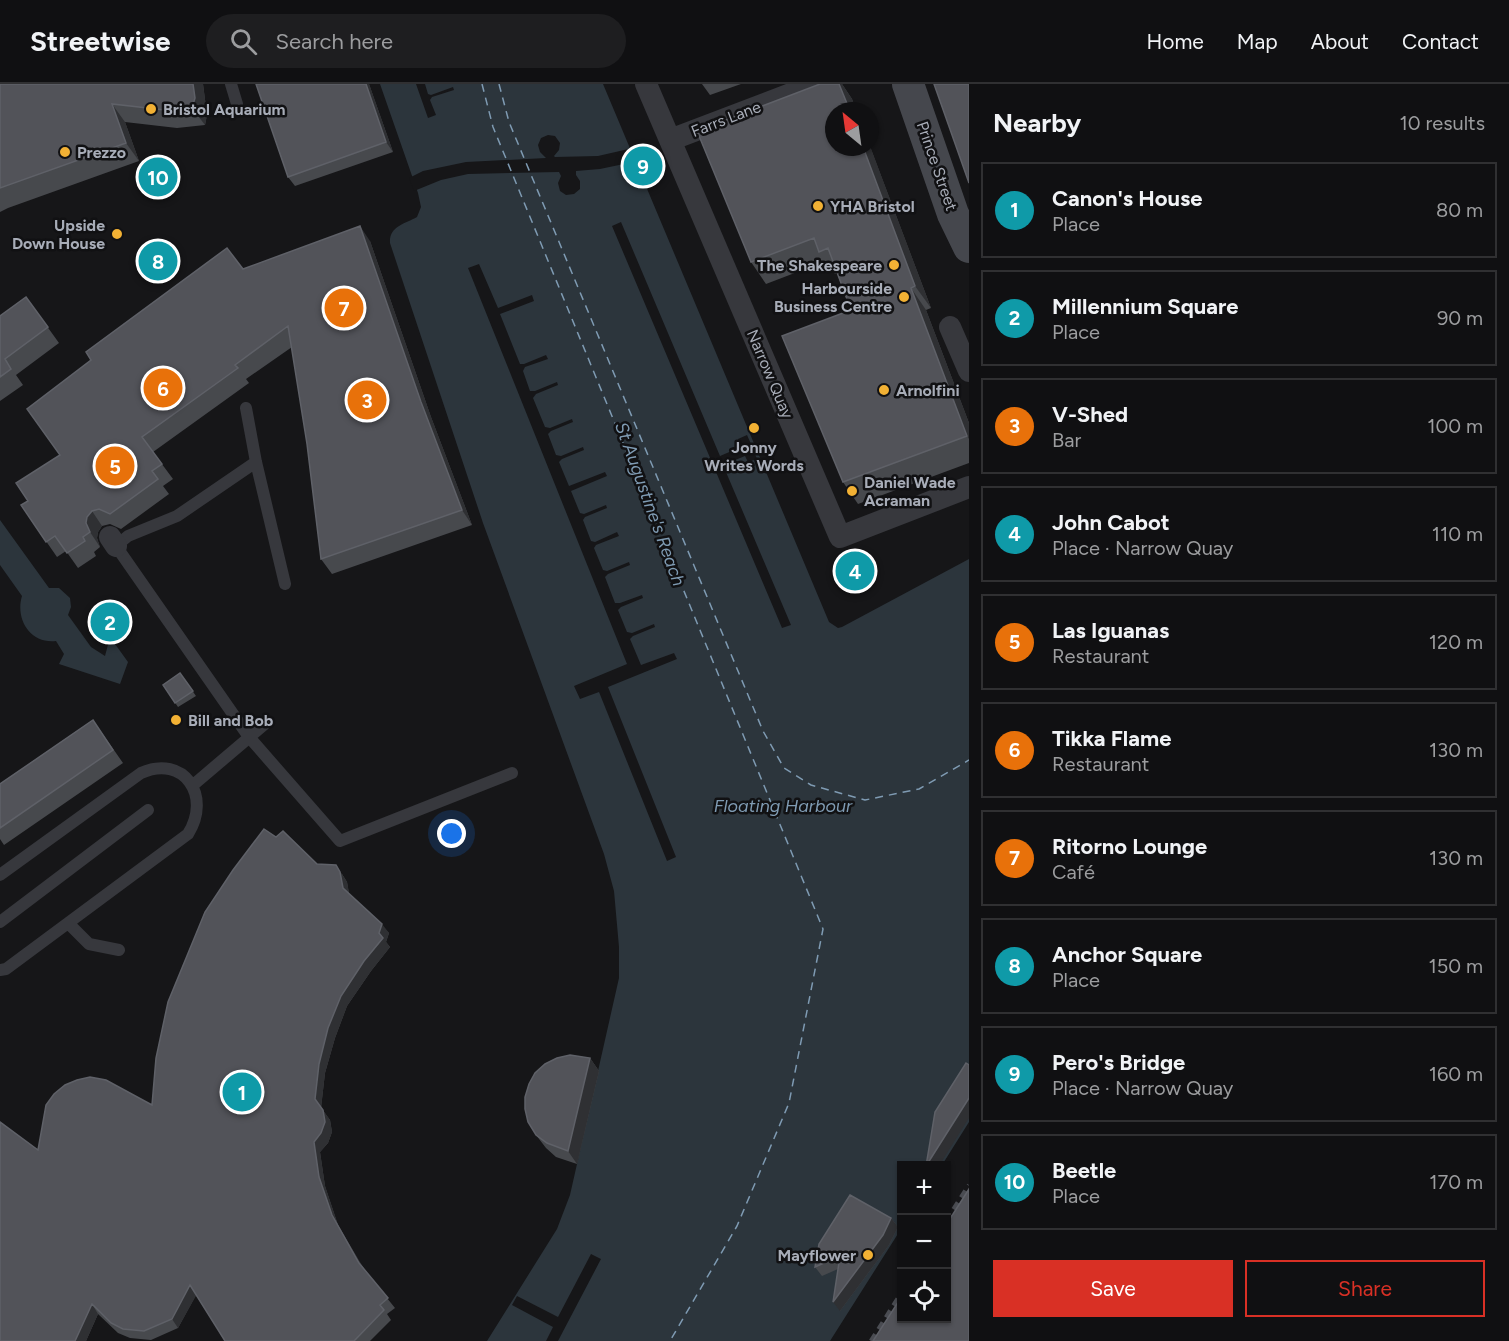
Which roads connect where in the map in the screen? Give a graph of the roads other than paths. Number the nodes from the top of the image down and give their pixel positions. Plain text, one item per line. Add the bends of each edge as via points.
1 (231, 84) edge
2 (646, 84) edge
3 (817, 84) edge
4 (908, 84) edge
5 (237, 104) dead end
6 (670, 140) junction
7 (969, 246) edge
8 (950, 327) dead end
9 (969, 370) edge
10 (246, 408) dead end
11 (256, 462) junction
12 (969, 487) edge
13 (285, 584) dead end
14 (266, 723) dead end
15 (249, 736) junction
16 (512, 773) dead end
17 (192, 786) junction
18 (148, 810) dead end
19 (0, 875) edge
20 (0, 922) edge
21 (68, 923) junction
22 (119, 950) dead end
23 (0, 970) edge

1 - 5 lane
2 - 6 street, Narrow Quay
3 - 6 street, Farrs Lane
4 - 7 street, Prince Street via 953,214
6 - 12 street, Narrow Quay via 840,537
8 - 9 street
10 - 11 lane
11 - 13 lane
11 - 15 lane via 177,516 113,541
14 - 15 lane
15 - 16 lane via 340,841
15 - 17 lane
17 - 19 lane via 173,770 160,768 141,773
17 - 21 lane via 198,810 188,834
18 - 20 lane
21 - 22 lane via 89,944
21 - 23 lane

